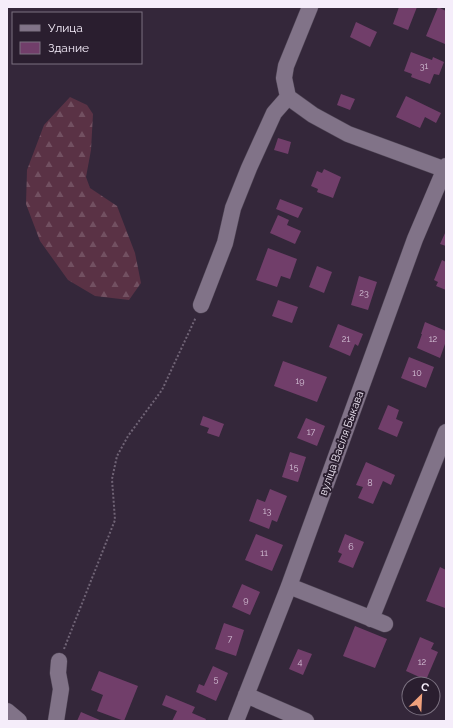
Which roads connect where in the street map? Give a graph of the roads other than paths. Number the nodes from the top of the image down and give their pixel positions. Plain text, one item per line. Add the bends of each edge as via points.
1 (310, 7) edge
2 (288, 97) junction
3 (446, 168) edge
4 (201, 305) road end
5 (446, 432) edge
6 (289, 586) junction
7 (59, 661) road end
8 (246, 695) junction
9 (7, 711) edge
10 (19, 721) edge
11 (56, 721) edge
12 (236, 721) edge
13 (306, 721) edge

1 - 2 street via 286,66 284,78
2 - 3 street via 313,115 348,134
2 - 4 street via 274,113 249,168 233,208 225,243
3 - 6 street, вуліца Васіля Быкава via 415,239
5 - 6 street via 378,621
6 - 8 street, вуліца Васіля Быкава
7 - 11 street via 61,689
8 - 12 street, вуліца Васіля Быкава
8 - 13 street
9 - 10 street

